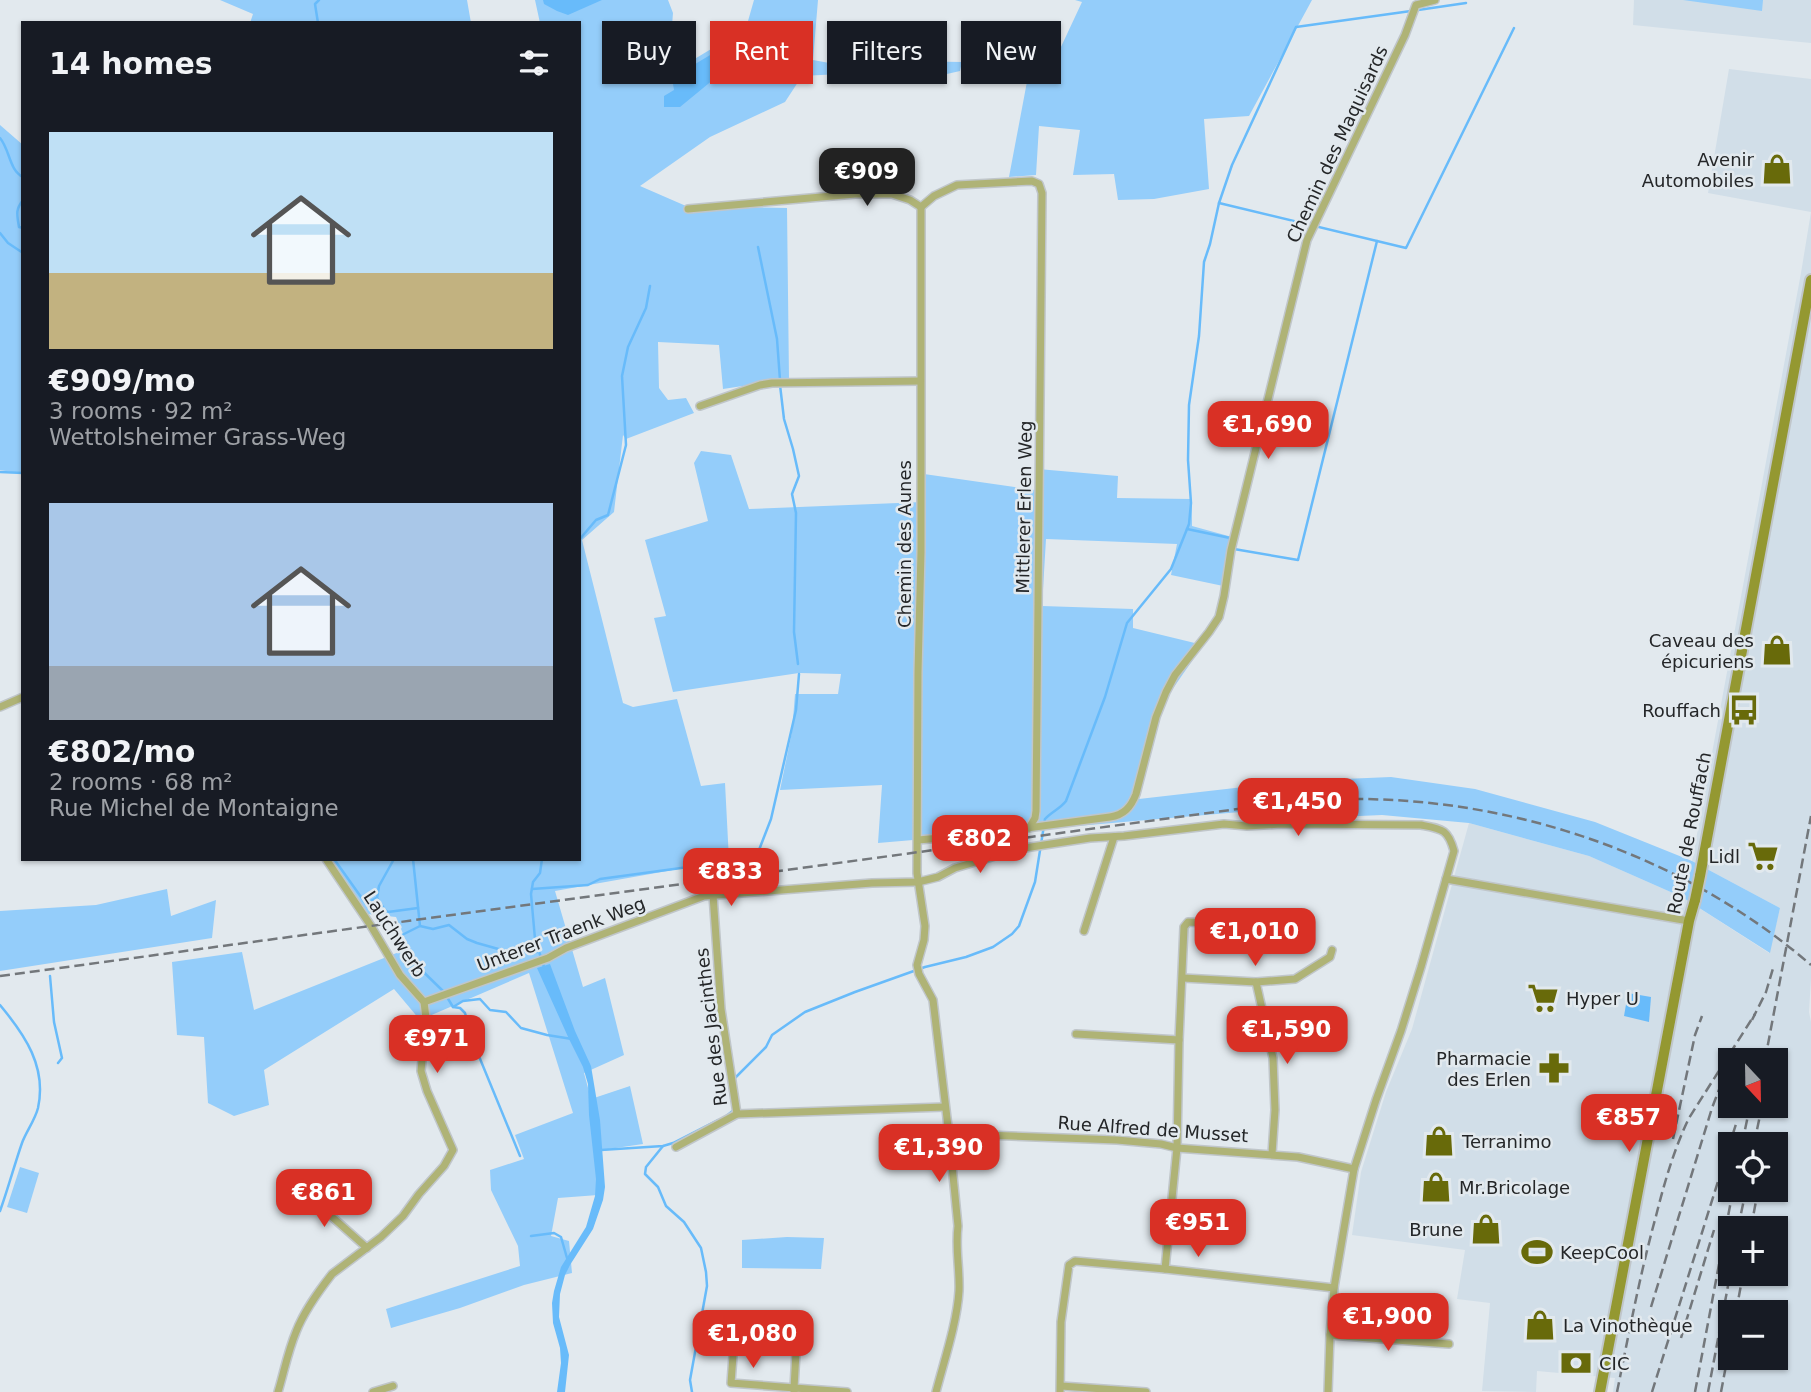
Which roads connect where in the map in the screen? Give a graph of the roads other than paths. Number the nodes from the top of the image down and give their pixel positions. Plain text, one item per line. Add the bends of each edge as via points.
1 (1435, 0) edge
2 (921, 207) junction
3 (688, 209) dead end
4 (1811, 280) edge
5 (920, 381) junction
6 (700, 406) dead end
7 (21, 698) edge
8 (0, 707) edge
9 (1028, 829) junction
10 (1114, 837) junction
11 (918, 840) junction
12 (327, 861) edge
13 (1446, 879) junction
14 (918, 882) junction
15 (713, 895) junction
16 (1689, 921) junction
17 (1206, 923) dead end
18 (1084, 931) dead end
19 (1332, 950) dead end
20 (1183, 978) junction
21 (1256, 982) junction
22 (424, 1002) junction
23 (1076, 1034) dead end
24 (1179, 1040) junction
25 (945, 1107) junction
26 (737, 1114) junction
27 (949, 1135) junction
28 (677, 1147) dead end
29 (1177, 1148) junction
30 (1272, 1154) junction
31 (1354, 1169) junction
32 (297, 1194) dead end
33 (367, 1248) junction
34 (1164, 1269) junction
35 (1334, 1288) junction
36 (1330, 1335) junction
37 (1448, 1344) dead end
38 (393, 1386) dead end
39 (1060, 1389) edge
40 (794, 1390) edge
41 (278, 1392) edge
42 (373, 1392) edge
43 (847, 1392) edge
44 (936, 1392) edge
45 (1146, 1392) edge
46 (1328, 1392) edge
47 (1600, 1392) edge

1 - 9 street, Chemin des Maquisards via 1416,5 1307,240 1231,550 1219,617 1166,692 1136,794 1117,816
2 - 3 street via 892,194 855,194
2 - 5 street, Chemin des Aunes
2 - 9 street, Mittlerer Erlen Weg via 957,185 1032,181 1040,184 1042,193 1036,783 1035,818
4 - 16 main road, Route de Rouffach, bridge
5 - 6 street via 772,383
5 - 11 street, Chemin des Aunes
7 - 8 street
9 - 11 street, Chemin des Maquisards
10 - 13 street, Unterer Traenk Weg via 1224,824 1421,825 1440,828 1450,836 1454,851
10 - 14 street, Unterer Traenk Weg via 1018,849
10 - 18 street
11 - 14 street, Chemin des Aunes
12 - 22 street, Lauchwerb via 400,975
13 - 16 street
13 - 31 street
14 - 15 street, Unterer Traenk Weg
14 - 25 street, Chemin des Aunes via 925,926 917,964 933,1000
15 - 22 street, Unterer Traenk Weg
15 - 26 street, Rue des Jacinthes via 721,1009
16 - 47 main road, Route de Rouffach
17 - 20 street via 1188,922 1184,927
19 - 21 street via 1330,957 1295,979
20 - 21 street
20 - 24 street
21 - 30 street via 1273,1058
22 - 33 street, Lauchwerb via 421,1071 453,1150 403,1216
23 - 24 street
24 - 29 street
25 - 26 street, Rue des Jacinthes
25 - 27 street
26 - 28 street, Rue des Jacinthes
27 - 29 street, Rue Alfred de Musset via 1105,1140
27 - 44 street via 959,1294
29 - 30 street, Rue Alfred de Musset
29 - 34 street
30 - 31 street, Rue Alfred de Musset
31 - 35 street
32 - 33 street
33 - 41 street via 332,1275 310,1305 296,1332
34 - 35 street
34 - 39 street via 1075,1261 1069,1265
35 - 36 street
36 - 37 street
36 - 46 street
38 - 42 street
39 - 45 street
40 - 40 street via 798,1317 736,1315 731,1383
40 - 43 street

